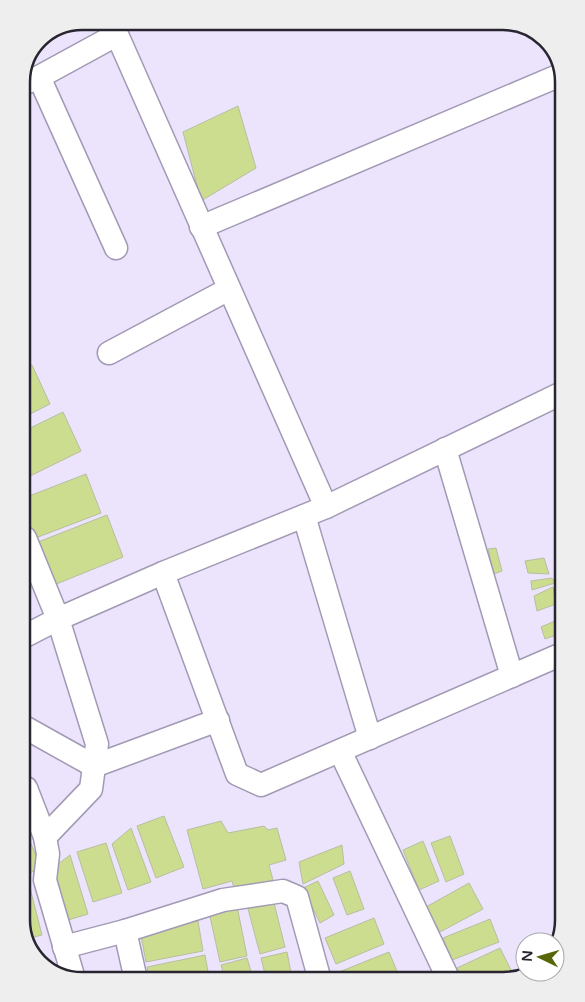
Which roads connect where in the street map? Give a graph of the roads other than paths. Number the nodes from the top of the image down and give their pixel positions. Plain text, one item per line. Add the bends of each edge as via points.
1 (111, 30) edge
2 (115, 30) edge
3 (555, 77) edge
4 (30, 81) edge
5 (202, 227) junction
6 (116, 248) dead end
7 (229, 289) junction
8 (109, 353) dead end
9 (555, 396) edge
10 (445, 450) junction
11 (326, 507) junction
12 (304, 516) junction
13 (30, 550) edge
14 (163, 574) junction
15 (58, 619) junction
16 (30, 633) edge
17 (555, 657) edge
18 (512, 676) junction
19 (218, 720) junction
20 (30, 730) edge
21 (370, 738) junction
22 (340, 751) junction
23 (94, 766) junction
24 (30, 798) edge
25 (45, 837) junction
26 (125, 931) junction
27 (64, 947) junction
28 (71, 971) edge
29 (134, 972) edge
30 (318, 972) edge
31 (445, 972) edge

1 - 4 street
2 - 5 street
3 - 5 street
4 - 6 street
5 - 7 street
7 - 8 street
7 - 11 street
9 - 10 street
10 - 11 street
10 - 18 street
11 - 12 street
12 - 14 street
12 - 21 street
13 - 15 street
14 - 15 street
14 - 19 street
15 - 16 street
15 - 23 street via 97,744
17 - 18 street
18 - 21 street
19 - 22 street via 237,774 261,785
19 - 23 street
20 - 23 street
21 - 22 street
22 - 31 street
23 - 25 street via 91,789
24 - 25 street
25 - 27 street via 48,854 45,880
26 - 27 street
26 - 29 street
26 - 30 street via 223,900 284,891 297,897
27 - 28 street

